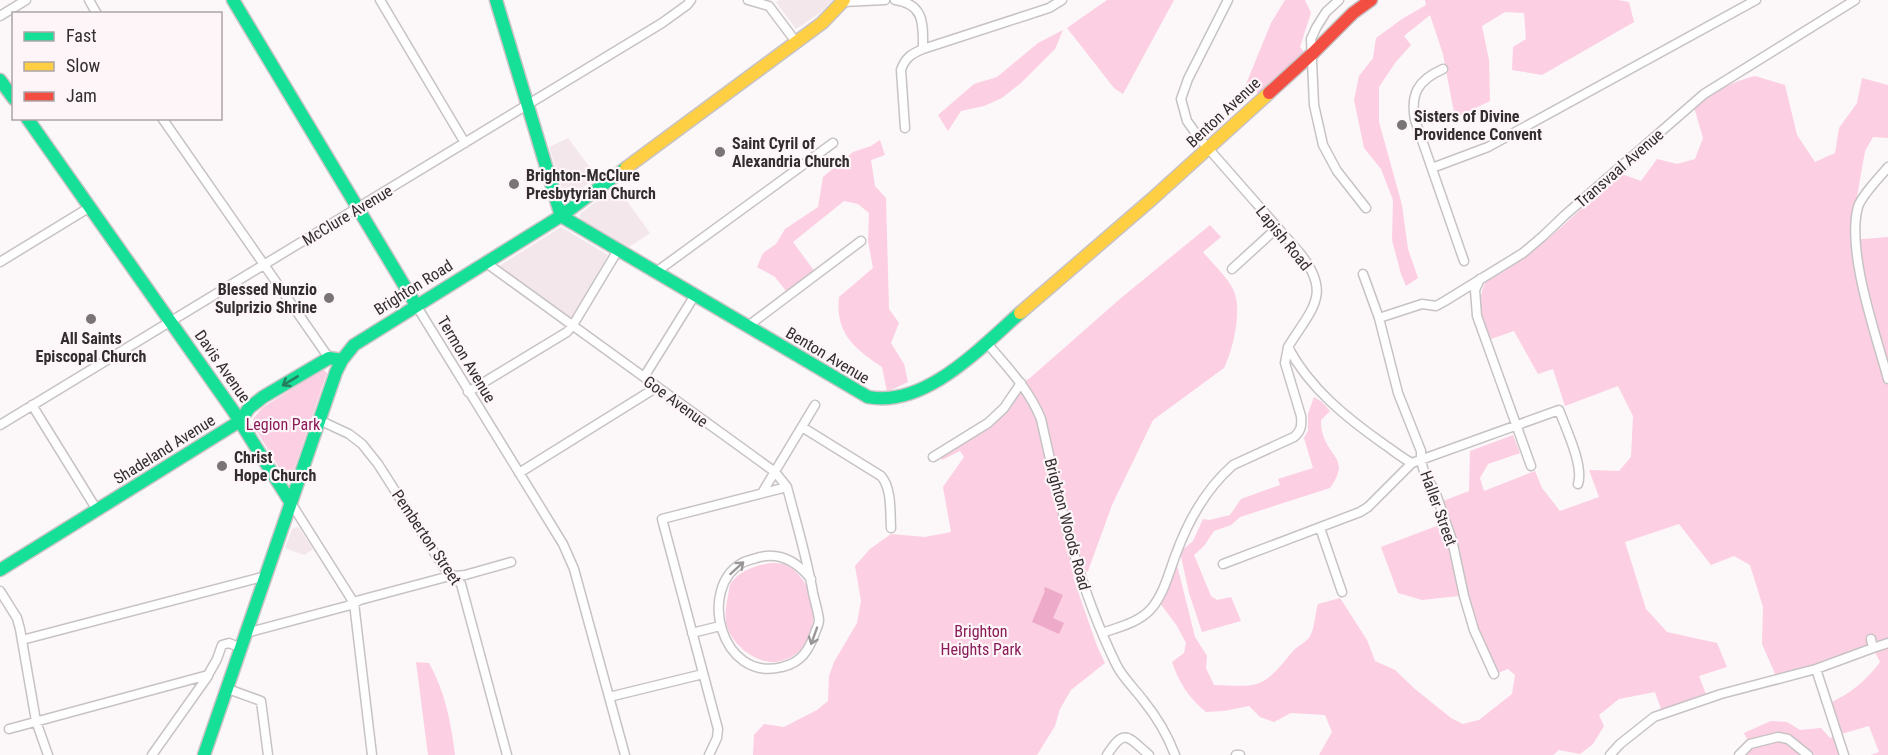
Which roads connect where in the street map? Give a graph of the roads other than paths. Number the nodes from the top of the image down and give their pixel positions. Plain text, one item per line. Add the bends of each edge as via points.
1 (26, 0) edge
2 (233, 0) edge
3 (380, 0) edge
4 (496, 0) edge
5 (691, 0) edge
6 (748, 0) edge
7 (885, 0) edge
8 (895, 0) edge
9 (1062, 0) edge
10 (1228, 0) edge
11 (1339, 0) edge
12 (1371, 0) edge
13 (1756, 0) edge
14 (1855, 0) edge
15 (843, 1) edge
16 (0, 16) edge
17 (796, 42) junction
18 (923, 49) junction
19 (1313, 53) junction
20 (1443, 69) dead end
21 (0, 80) edge
22 (12, 96) edge
23 (528, 106) junction
24 (28, 120) edge
25 (163, 120) edge
26 (905, 128) dead end
27 (833, 143) dead end
28 (465, 144) junction
29 (1208, 148) junction
30 (1888, 167) edge
31 (1432, 168) junction
32 (90, 207) junction
33 (358, 208) junction
34 (1366, 208) dead end
35 (561, 216) junction
36 (1277, 228) junction
37 (861, 241) dead end
38 (618, 250) junction
39 (1464, 261) dead end
40 (0, 262) edge
41 (485, 262) junction
42 (264, 265) junction
43 (1232, 269) dead end
44 (656, 272) junction
45 (1363, 274) dead end
46 (1480, 279) junction
47 (695, 295) junction
48 (416, 305) junction
49 (1379, 318) junction
50 (171, 321) junction
51 (573, 326) junction
52 (748, 326) junction
53 (986, 342) junction
54 (1288, 347) junction
55 (336, 358) junction
56 (644, 377) junction
57 (1888, 379) edge
58 (1021, 383) junction
59 (657, 387) junction
60 (468, 392) junction
61 (32, 405) junction
62 (815, 405) dead end
63 (319, 420) junction
64 (240, 421) junction
65 (0, 425) edge
66 (1517, 426) junction
67 (802, 427) junction
68 (933, 457) dead end
69 (1421, 461) junction
70 (1412, 463) junction
71 (1531, 466) dead end
72 (775, 472) junction
73 (519, 474) junction
74 (1578, 484) dead end
75 (787, 487) junction
76 (762, 493) junction
77 (291, 503) junction
78 (97, 510) junction
79 (891, 528) dead end
80 (1320, 528) junction
81 (511, 562) dead end
82 (1223, 564) dead end
83 (0, 570) edge
84 (266, 576) junction
85 (453, 576) junction
86 (811, 579) junction
87 (0, 591) edge
88 (1342, 592) dead end
89 (354, 603) junction
90 (720, 626) junction
91 (246, 633) junction
92 (692, 633) junction
93 (1102, 633) junction
94 (22, 640) junction
95 (1888, 644) edge
96 (241, 648) junction
97 (1816, 669) junction
98 (703, 674) junction
99 (1494, 674) dead end
100 (208, 675) junction
101 (228, 689) junction
102 (609, 697) junction
103 (36, 721) junction
104 (9, 729) dead end
105 (1172, 754) edge
106 (48, 755) edge
107 (152, 755) edge
108 (204, 755) edge
109 (268, 755) edge
110 (372, 755) edge
111 (507, 755) edge
112 (625, 755) edge
113 (709, 755) edge
114 (1107, 755) edge
115 (1149, 755) edge
116 (1610, 755) edge
117 (1739, 755) edge
118 (1808, 755) edge
119 (1844, 755) edge

1 - 16 street
2 - 33 street, Termon Avenue
3 - 28 street
4 - 23 street
5 - 23 street, McClure Avenue via 662,23
6 - 17 street via 769,6
7 - 15 street
8 - 18 street via 917,9 923,23
9 - 18 street
10 - 29 street, Lapish Road via 1181,99 1187,121
11 - 19 street via 1316,28 1311,39
12 - 19 street, Benton Avenue
13 - 31 street via 1488,147
14 - 46 street, Transvaal Avenue via 1704,94 1544,236
15 - 17 street, Brighton Road
17 - 35 street, Brighton Road
18 - 26 street via 910,55 901,70
19 - 29 street, Benton Avenue
19 - 34 street via 1314,105 1323,145 1336,171
20 - 31 street via 1426,78 1414,96 1415,120
21 - 22 street
23 - 28 street, McClure Avenue
23 - 35 street
24 - 32 street, Davis Avenue
25 - 42 street
27 - 44 street
28 - 33 street, McClure Avenue
29 - 36 street, Lapish Road
29 - 53 street, Benton Avenue
30 - 57 street via 1858,205 1854,228 1862,282
31 - 39 street
32 - 40 street
32 - 50 street, Davis Avenue
33 - 42 street, McClure Avenue
33 - 48 street, Termon Avenue
35 - 38 street, Benton Avenue
35 - 41 street, Brighton Road
36 - 43 street
36 - 54 street, Lapish Road via 1305,260 1318,288 1315,302
37 - 52 street
38 - 44 street, Benton Avenue
38 - 51 street
41 - 48 street, Brighton Road
41 - 51 street, Goe Avenue
42 - 50 street, McClure Avenue
42 - 55 street
44 - 47 street, Benton Avenue
45 - 49 street, Haller Street
46 - 49 street, Transvaal Avenue via 1436,306 1422,304
46 - 66 street via 1475,290 1476,316
47 - 52 street, Benton Avenue
47 - 56 street
48 - 55 street, Brighton Road
48 - 60 street, Termon Avenue
49 - 69 street, Haller Street via 1398,393 1421,450
50 - 61 street, McClure Avenue
50 - 64 street, Davis Avenue
51 - 56 street, Goe Avenue
51 - 60 street
52 - 53 street, Benton Avenue via 867,397 881,401 944,378
53 - 58 street, Brighton Woods Road
54 - 70 street via 1312,384 1360,427
54 - 93 street via 1285,363 1301,416 1300,432 1226,471 1191,519 1151,609 1135,621
55 - 63 street, Brighton Road
55 -> 64 street, Shadeland Avenue via 263,397
56 - 59 street, Goe Avenue
58 - 68 street via 988,423
58 - 93 street, Brighton Woods Road via 1041,419 1067,533
59 - 72 street, Goe Avenue
59 - 73 street
60 - 73 street, Termon Avenue
61 - 65 street, McClure Avenue
61 - 78 street
62 - 67 street
63 - 77 street, Brighton Road
63 - 85 street, Pemberton Street via 362,444
64 - 77 street, Davis Avenue
64 - 78 street, Shadeland Avenue
66 - 69 street
66 - 71 street
66 - 74 street via 1559,410 1579,466
67 - 72 street
67 - 79 street via 886,481
69 - 70 street
69 - 99 street, Haller Street via 1436,491 1452,540 1474,630
70 - 80 street via 1365,510
72 - 75 street, Goe Avenue
72 - 76 street
73 - 102 street, Termon Avenue via 563,544 574,569
75 - 76 street
75 - 86 street, Goe Avenue
76 - 92 street via 662,519
77 - 84 street, Brighton Road
77 - 89 street, Davis Avenue
78 - 83 street, Shadeland Avenue
80 - 82 street
80 - 88 street
81 - 85 street
84 - 91 street, Brighton Road
84 - 94 street
85 - 89 street
85 - 111 street, Pemberton Street via 461,584
90 -> 86 street via 719,599 733,570 743,562 764,556 788,558
86 -> 90 street via 819,622 809,649 799,660 771,670 754,667 737,658
87 - 94 street via 16,618
89 - 91 street
89 - 110 street, Davis Avenue
90 - 92 street
91 - 96 street, Brighton Road
92 - 98 street
93 - 105 street, Brighton Woods Road via 1117,667 1169,740
94 - 103 street
95 - 97 street via 1872,643
96 - 100 street via 222,645
96 - 101 street, Brighton Road
97 - 116 street via 1721,694 1654,717
97 - 119 street
98 - 102 street
98 - 113 street via 718,729
100 - 103 street
100 - 107 street
101 - 108 street, Brighton Road
101 - 109 street via 261,701
102 - 112 street, Termon Avenue
103 - 104 street
103 - 106 street
114 - 115 street via 1124,737
117 - 118 street via 1750,744 1778,737 1788,739

